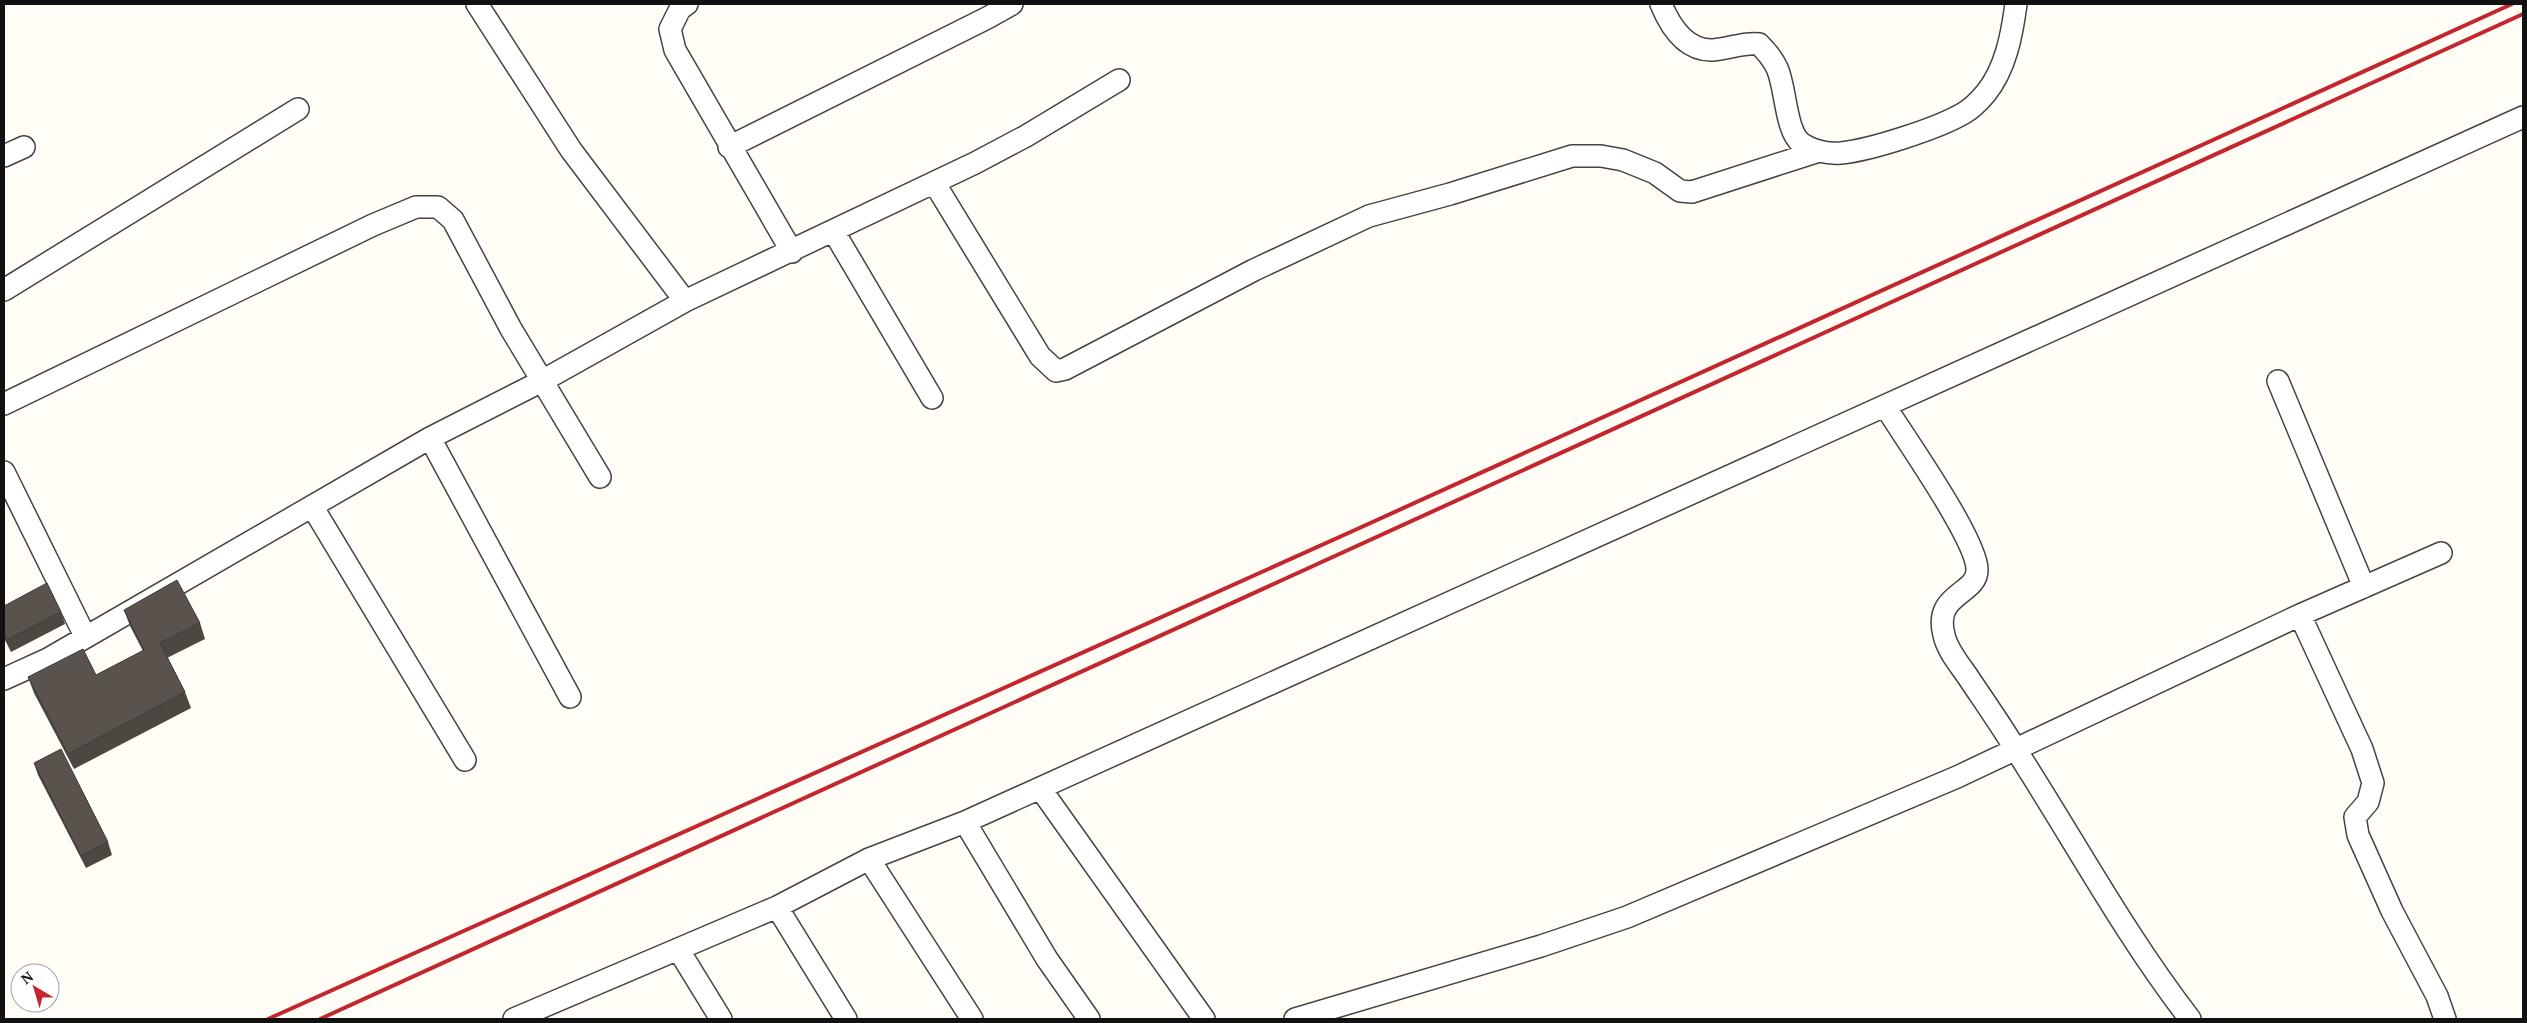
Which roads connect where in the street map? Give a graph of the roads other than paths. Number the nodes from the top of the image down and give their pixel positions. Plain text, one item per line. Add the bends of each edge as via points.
1 (477, 4) edge
2 (687, 4) edge
3 (1012, 4) edge
4 (1661, 4) edge
5 (2016, 4) edge
6 (1119, 80) dead end
7 (298, 109) dead end
8 (2523, 117) edge
9 (729, 146) junction
10 (24, 147) dead end
11 (1819, 151) junction
12 (4, 156) edge
13 (935, 184) junction
14 (834, 232) junction
15 (792, 252) junction
16 (4, 290) edge
17 (685, 301) junction
18 (542, 381) junction
19 (2278, 382) dead end
20 (932, 398) dead end
21 (4, 404) edge
22 (1885, 406) junction
23 (430, 438) junction
24 (4, 472) edge
25 (600, 477) dead end
26 (312, 506) junction
27 (2441, 553) dead end
28 (2364, 587) junction
29 (2300, 615) junction
30 (85, 636) junction
31 (4, 679) edge
32 (570, 697) dead end
33 (2016, 749) junction
34 (465, 760) dead end
35 (1040, 788) junction
36 (965, 822) junction
37 (870, 859) junction
38 (777, 907) junction
39 (678, 949) junction
40 (514, 1019) edge
41 (721, 1019) edge
42 (846, 1019) edge
43 (972, 1019) edge
44 (1089, 1019) edge
45 (1204, 1019) edge
46 (1295, 1019) edge
47 (2190, 1019) edge
48 (2445, 1019) edge

1 - 17 street via 571,150
2 - 9 street via 680,9 670,29 675,50
3 - 9 street
4 - 11 street via 1678,34 1692,46 1712,50 1748,42 1759,44 1778,69 1792,129 1800,142
5 - 11 street via 2009,45 1999,73 1986,93 1964,113 1872,147 1841,153
6 - 13 street via 1026,136
7 - 16 street
8 - 22 street
9 - 15 street
10 - 12 street
11 - 13 street via 1692,192 1680,191 1655,173 1623,160 1572,156 1369,216 1254,270 1056,371 1040,356
13 - 14 street
14 - 15 street
14 - 20 street
15 - 17 street
17 - 18 street
18 - 21 street via 452,220 438,207 416,207 373,224
18 - 23 street
18 - 25 street
19 - 28 street
22 - 33 street via 1951,510 1975,557 1977,570 1973,582 1950,600 1942,617 1944,636
22 - 35 street
23 - 26 street
23 - 32 street
24 - 30 street
26 - 30 street
26 - 34 street
27 - 28 street
28 - 29 street
29 - 33 street
29 - 48 street via 2362,749 2373,783 2368,802 2356,817 2358,835 2392,911 2437,996
30 - 31 street via 30,669
33 - 46 street via 1851,823 1627,917
33 - 47 street via 2161,981
35 - 36 street
35 - 45 street
36 - 37 street
36 - 44 street via 1047,958
37 - 38 street
37 - 43 street
38 - 39 street
38 - 42 street
39 - 40 street
39 - 41 street

